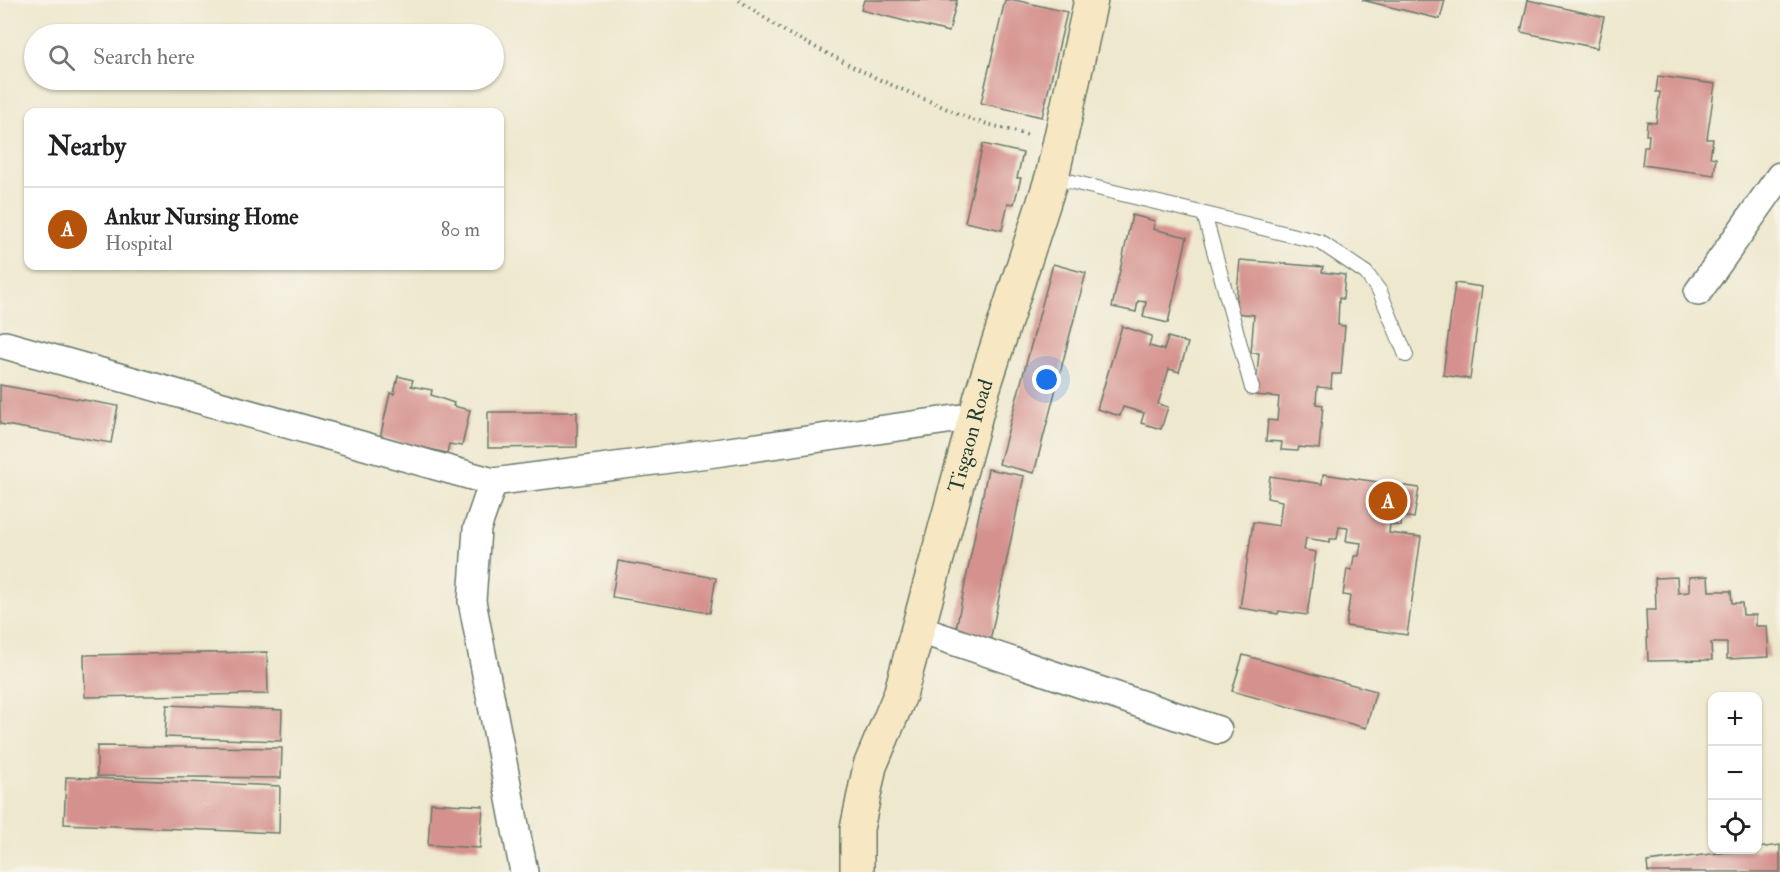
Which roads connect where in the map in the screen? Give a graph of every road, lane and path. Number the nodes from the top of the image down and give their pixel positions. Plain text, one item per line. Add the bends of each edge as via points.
1 (740, 0) edge
2 (1091, 0) edge
3 (1060, 144) junction
4 (1780, 176) edge
5 (1052, 177) junction
6 (1204, 214) junction
7 (1698, 292) dead end
8 (5, 345) dead end
9 (1406, 355) dead end
10 (1252, 388) dead end
11 (976, 416) junction
12 (493, 482) junction
13 (917, 629) junction
14 (1218, 730) dead end
15 (524, 872) edge
16 (857, 872) edge

1 - 3 path via 787,33 878,79 973,120
2 - 3 street, Tisgaon Road
3 - 5 street, Tisgaon Road
4 - 7 street
5 - 6 lane
5 - 11 street, Tisgaon Road
6 - 9 lane via 1320,242 1365,273 1380,292
6 - 10 lane
8 - 12 street
11 - 12 street
11 - 13 street, Tisgaon Road
12 - 15 street via 477,529 472,601
13 - 14 street
13 - 16 street, Tisgaon Road via 900,694 870,766 857,829

